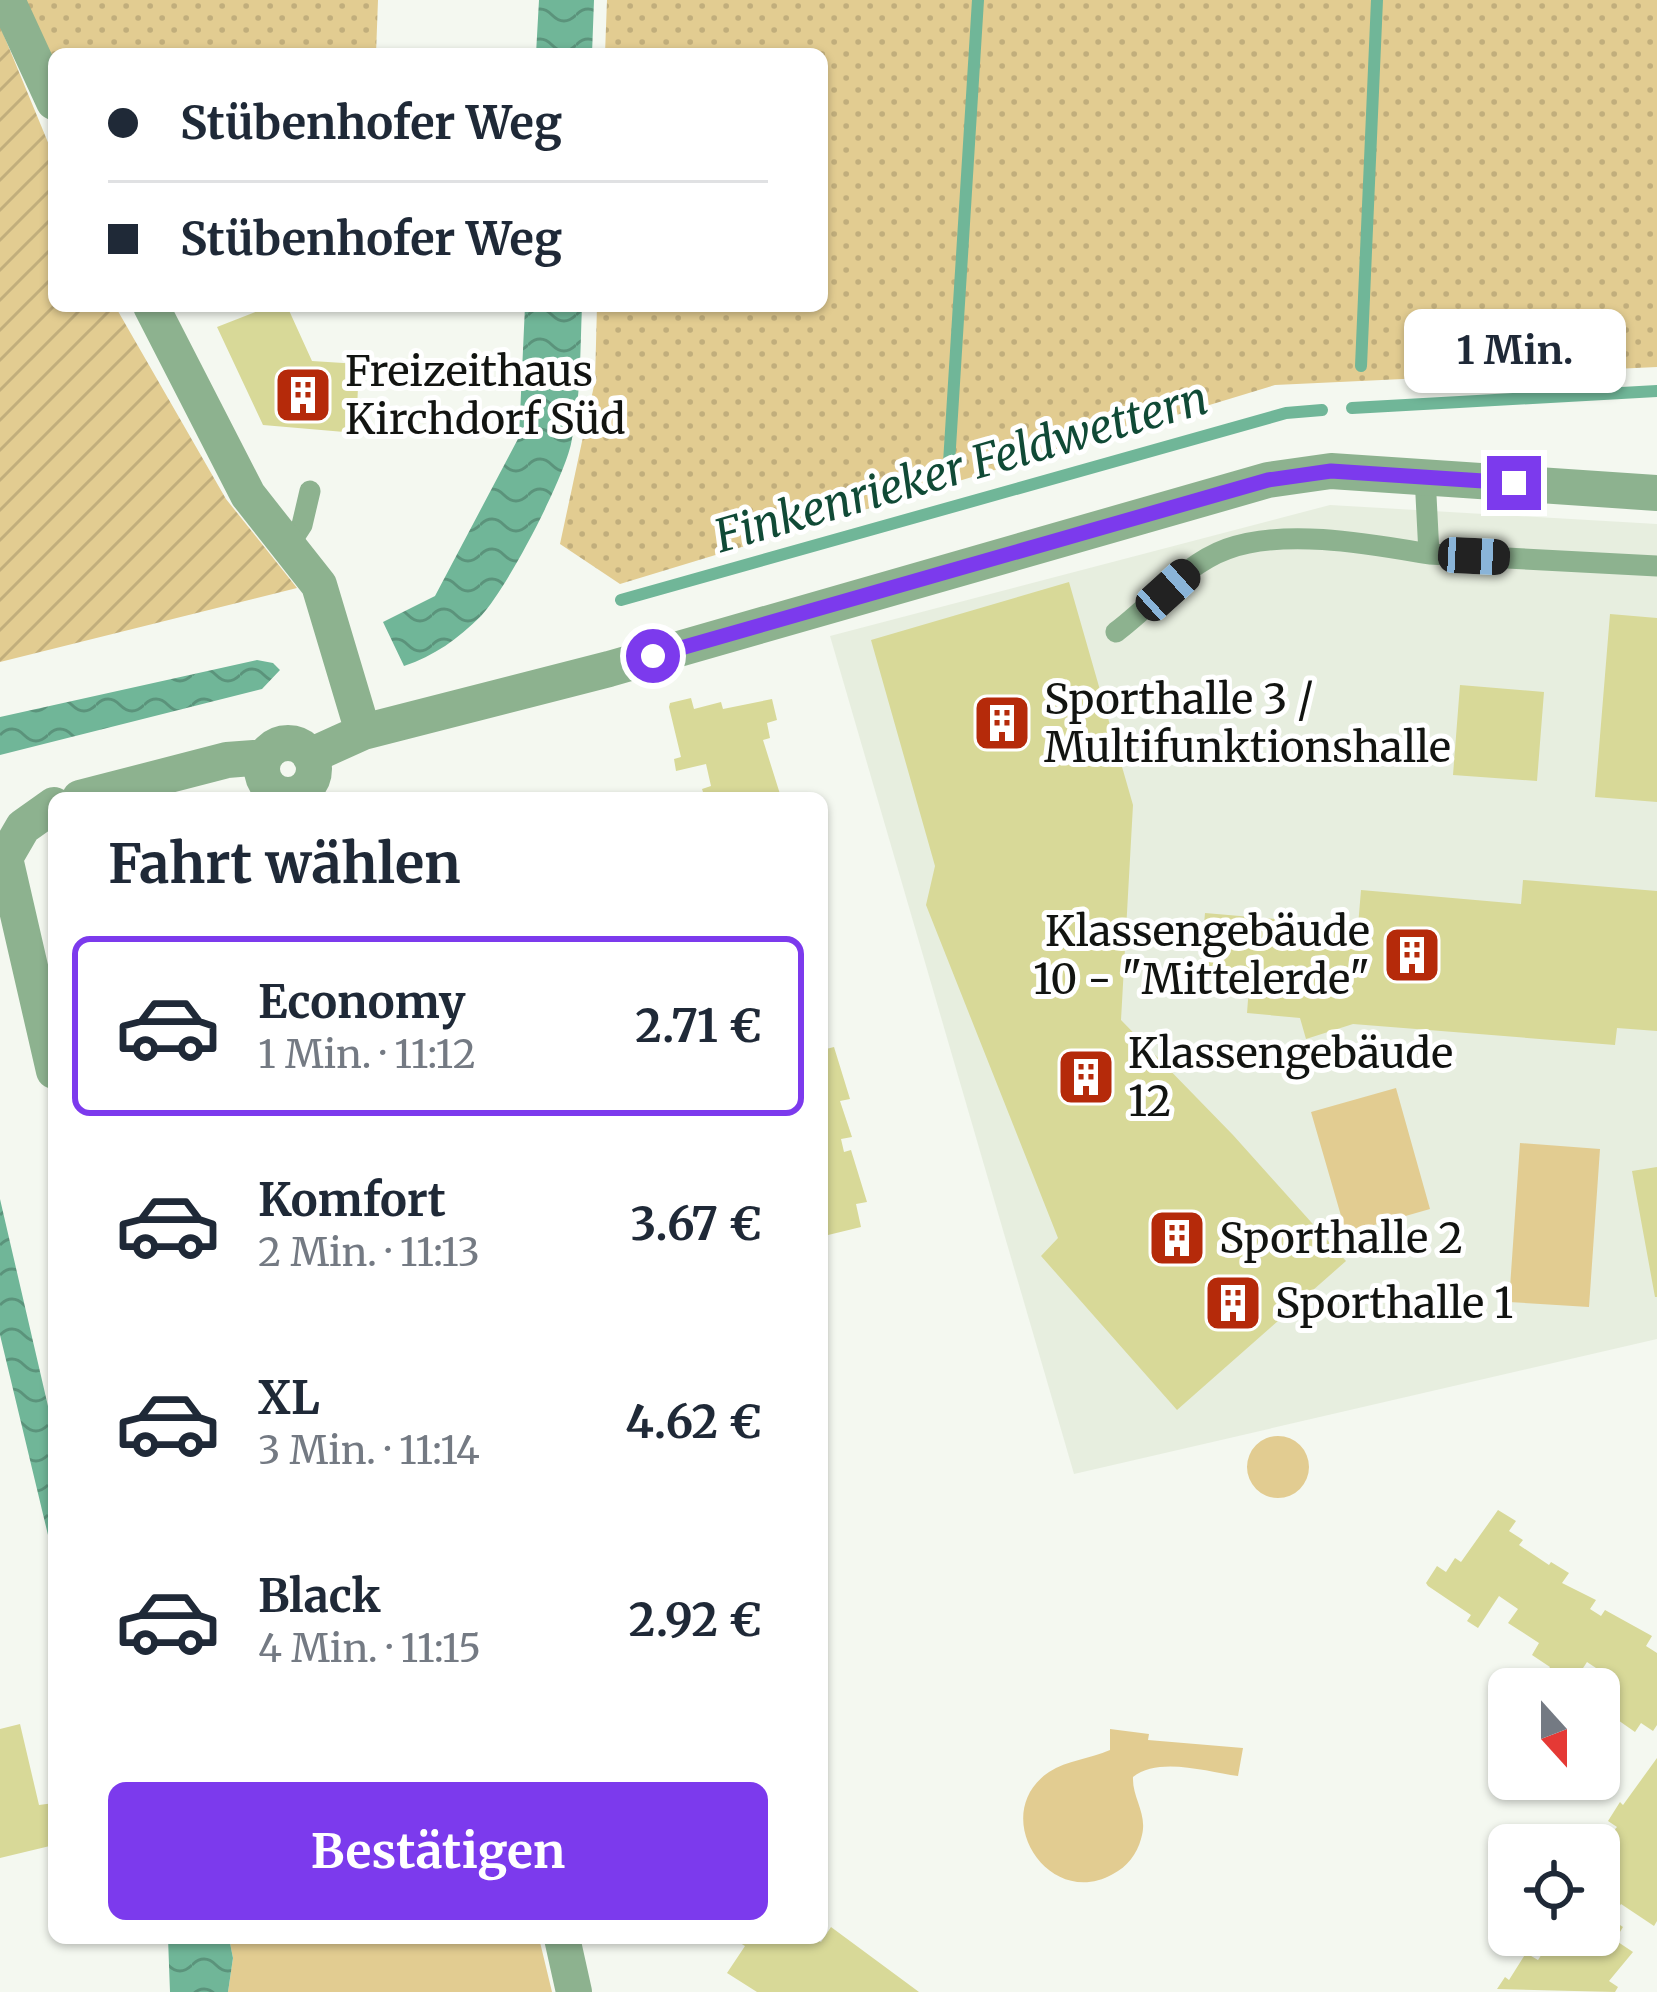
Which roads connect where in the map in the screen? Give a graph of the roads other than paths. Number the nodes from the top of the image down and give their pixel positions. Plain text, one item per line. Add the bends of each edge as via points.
1 (8, 0) edge
2 (48, 89) edge
3 (154, 312) edge
4 (1424, 476) junction
5 (310, 491) dead end
6 (1657, 494) edge
7 (289, 545) junction
8 (1429, 554) junction
9 (1657, 566) edge
10 (1116, 632) dead end
11 (363, 733) junction
12 (310, 756) junction
13 (265, 757) junction
14 (103, 792) edge
15 (278, 792) edge
16 (298, 792) edge
17 (48, 809) edge
18 (48, 1044) edge
19 (563, 1944) edge
20 (574, 1992) edge

1 - 2 street
3 - 7 street via 232,470
4 - 6 street
4 - 8 lane
4 - 11 street via 1331,471 1268,480
5 - 7 lane
7 - 11 street via 319,585
8 - 9 lane
8 - 10 lane via 1322,540 1226,549
11 - 12 street
12 - 13 street via 292,744
12 - 16 street via 309,784
13 - 14 street
13 - 15 street via 262,776
17 - 18 street via 23,826 5,858
19 - 20 street

